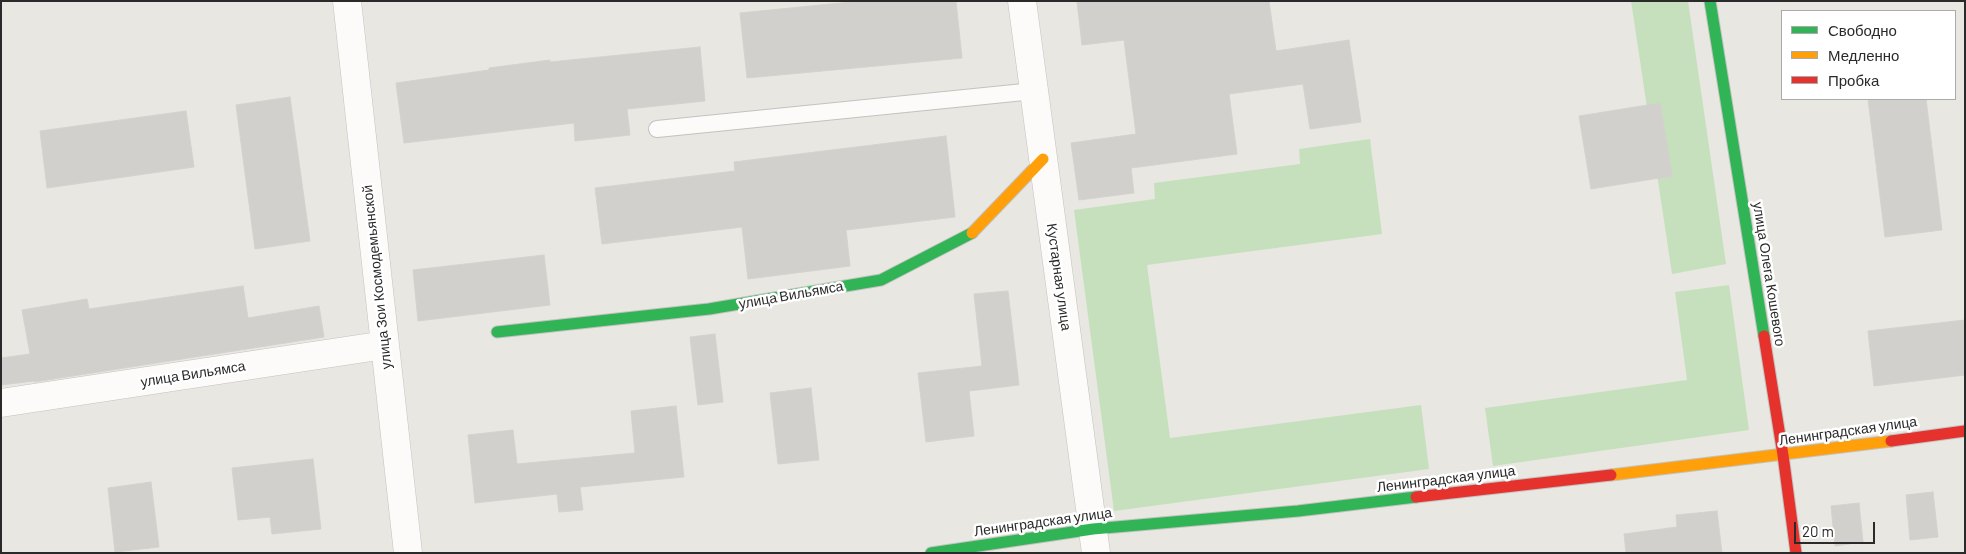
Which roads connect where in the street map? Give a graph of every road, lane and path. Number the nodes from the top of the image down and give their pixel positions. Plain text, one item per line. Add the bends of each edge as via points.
1 (346, 1) edge
2 (1022, 1) edge
3 (1710, 1) edge
4 (1034, 92) junction
5 (657, 129) dead end
6 (1043, 159) junction
7 (497, 332) dead end
8 (385, 345) junction
9 (1, 403) edge
10 (1965, 431) edge
11 (1783, 455) junction
12 (1095, 541) edge
13 (408, 553) edge
14 (931, 553) edge
15 (1796, 553) edge

1 - 8 street, улица Зои Космодемьянской
2 - 4 street, Кустарная улица
3 - 11 street, улица Олега Кошевого
4 - 5 lane
4 - 6 street, Кустарная улица
6 - 7 street, улица Вильямса via 975,232 881,280 709,310
6 - 12 street, Кустарная улица
8 - 9 street, улица Вильямса
8 - 13 street, улица Зои Космодемьянской
10 - 11 street, Ленинградская улица
11 - 12 street, Ленинградская улица via 1298,511
11 - 15 street, улица Олега Кошевого
12 - 14 street, Ленинградская улица

